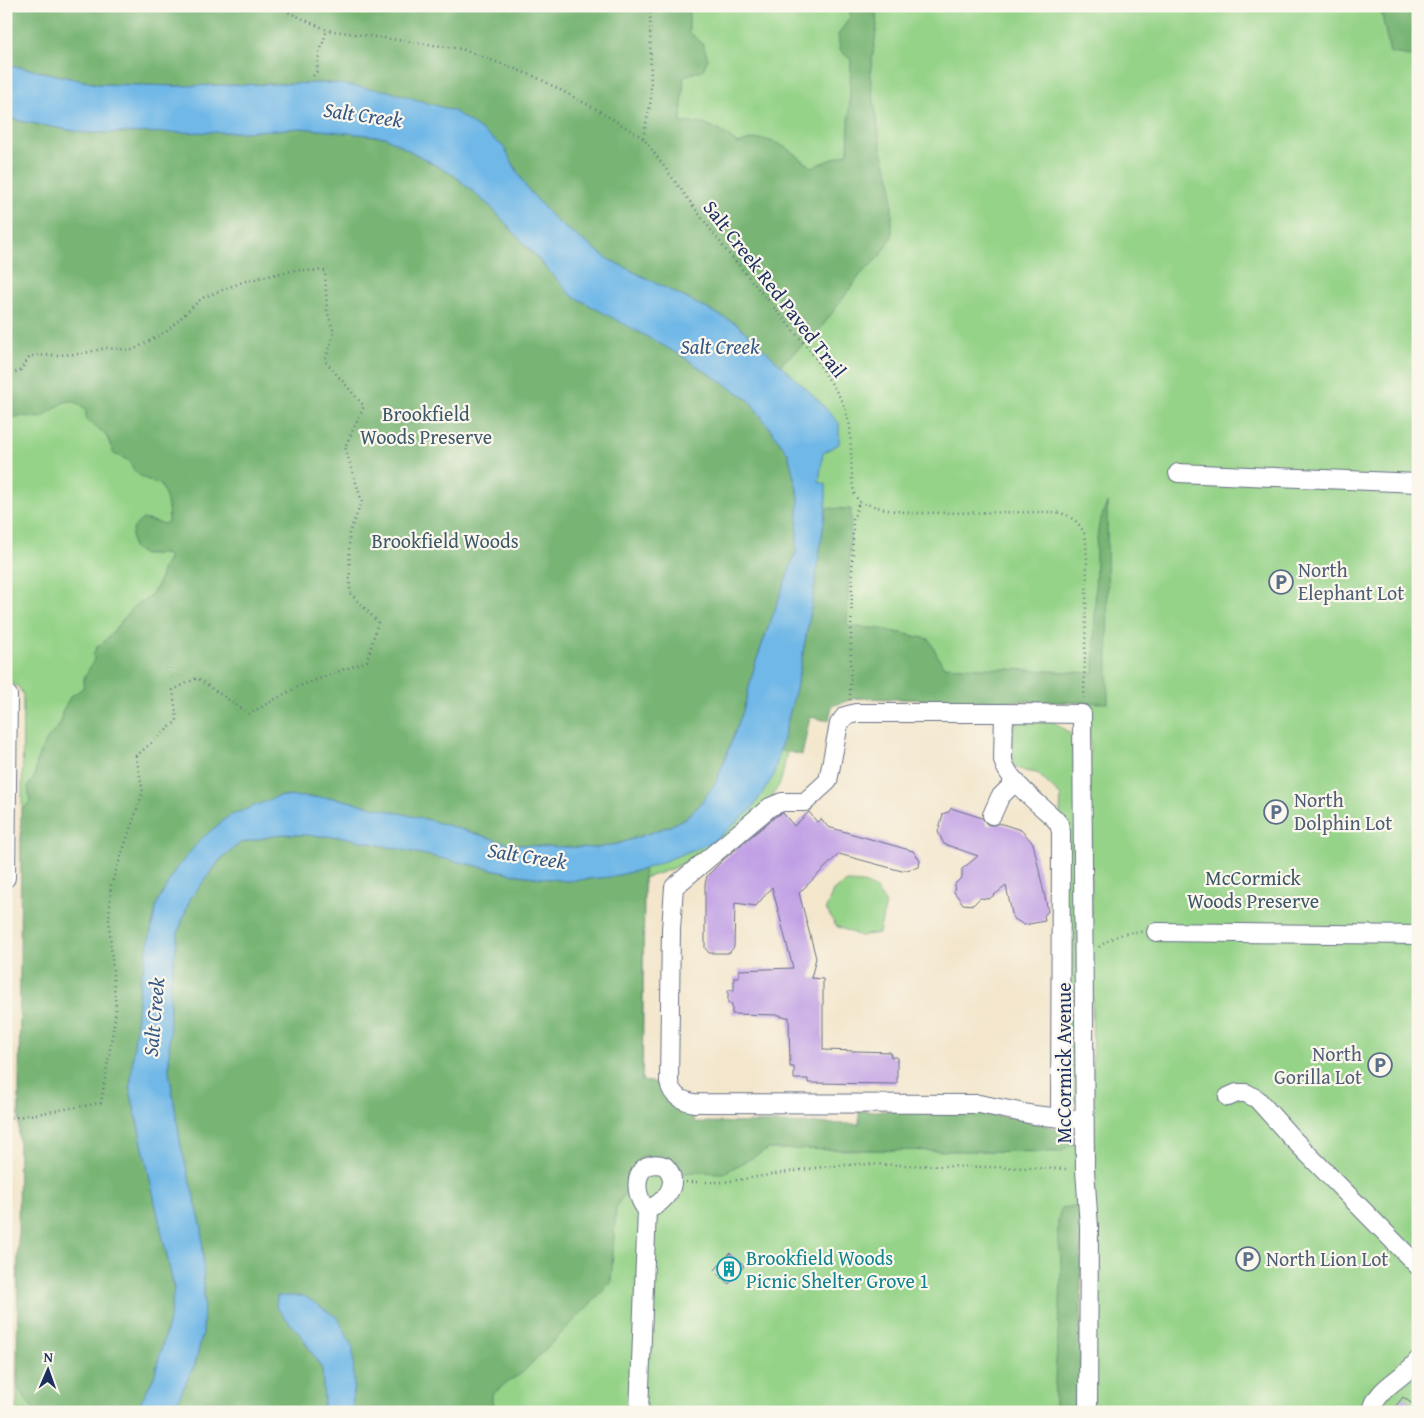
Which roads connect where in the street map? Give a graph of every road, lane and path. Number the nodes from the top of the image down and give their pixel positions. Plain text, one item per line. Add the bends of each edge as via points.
1 (281, 6) edge
2 (650, 6) edge
3 (327, 30) junction
4 (313, 76) dead end
5 (643, 138) junction
6 (6, 376) edge
7 (1178, 472) dead end
8 (1418, 483) edge
9 (859, 502) junction
10 (7, 695) edge
11 (1004, 713) junction
12 (850, 714) junction
13 (1082, 714) junction
14 (1016, 781) junction
15 (992, 816) dead end
16 (6, 878) edge
17 (1156, 932) joint
18 (1418, 936) edge
19 (1084, 959) junction
20 (1228, 1097) dead end
21 (1060, 1118) junction
22 (6, 1119) edge
23 (1085, 1120) junction
24 (1085, 1170) junction
25 (672, 1182) junction
26 (646, 1210) junction
27 (1418, 1266) edge
28 (1418, 1360) edge
29 (638, 1412) edge
30 (1088, 1412) edge
31 (1372, 1412) edge

1 - 3 path, Salt Creek Red Paved Trail
2 - 5 path via 651,100
3 - 4 path via 317,72
3 - 5 path, Salt Creek Red Paved Trail via 462,49 536,77
5 - 9 path, Salt Creek Red Paved Trail via 725,249 812,353 843,402 850,426 854,492
6 - 22 path via 20,371 30,356 80,354 106,348 134,350 167,331 202,298 245,280 296,270 325,271 327,312 334,332 326,361 364,406 344,447 362,502 349,533 350,593 378,622 367,661 297,687 249,714 197,678 174,690 178,721 136,756 143,792 110,886 109,920 116,1012 101,1103
7 - 8 street
9 - 12 path via 854,520
9 - 13 path via 912,513 1056,512 1077,522 1084,532 1087,560
10 - 16 street
11 - 12 street
11 - 13 street
11 - 14 street via 1003,760 1008,774
12 - 21 street via 839,724 828,781 805,802 782,802 770,807 674,887 669,1082 672,1092 680,1099 694,1103 979,1104
13 - 19 street, McCormick Avenue
14 - 15 street via 1000,797
14 - 21 street via 1054,818 1061,832
17 - 18 street
17 - 19 path via 1119,935
19 - 23 street, McCormick Avenue
20 - 27 street via 1246,1093 1257,1099
21 - 23 street
23 - 24 street, McCormick Avenue
24 - 25 path via 859,1164 724,1182
24 - 30 street, McCormick Avenue via 1089,1226
25 - 26 street via 666,1197
25 - 26 street via 665,1166 654,1164 643,1169 637,1186
26 - 29 street
28 - 31 street via 1382,1393

